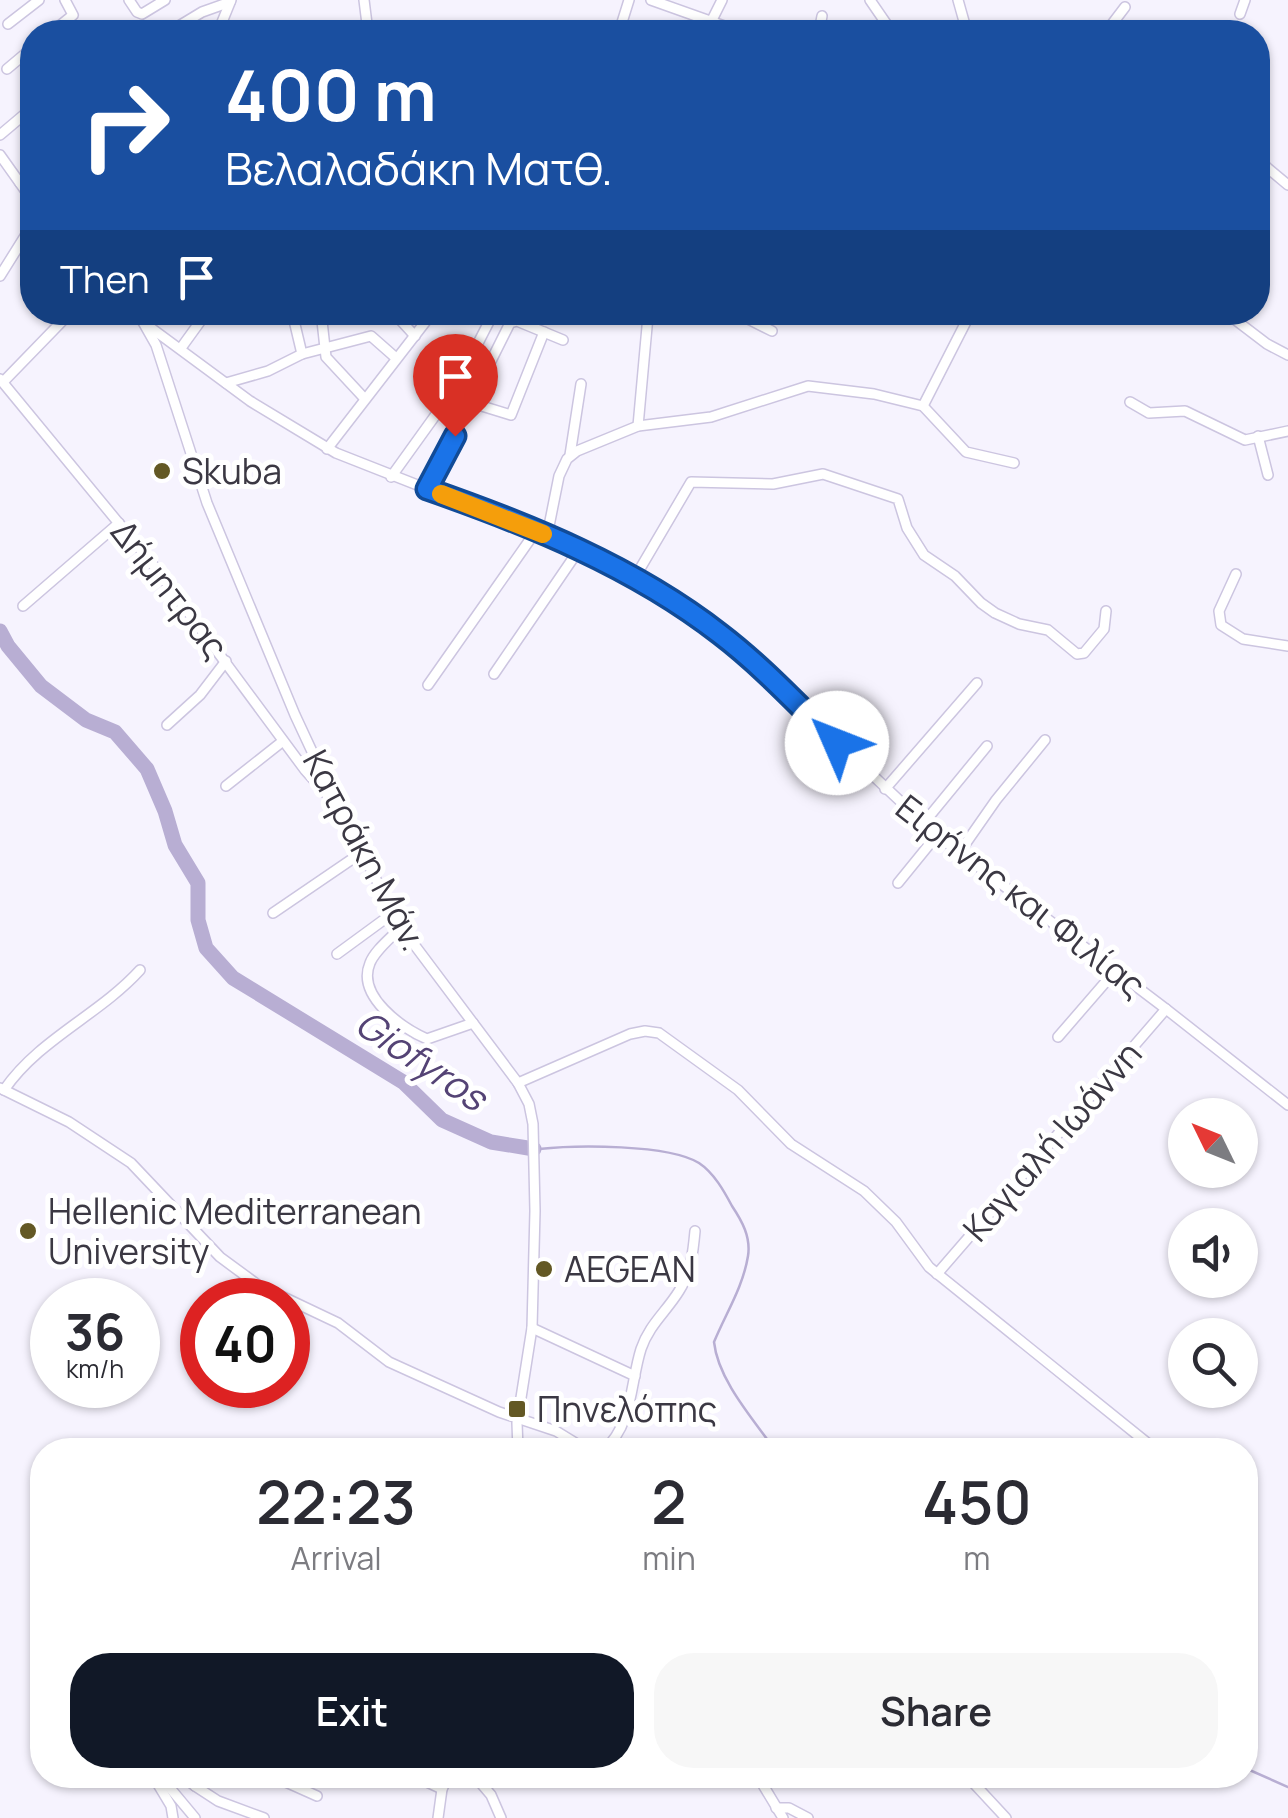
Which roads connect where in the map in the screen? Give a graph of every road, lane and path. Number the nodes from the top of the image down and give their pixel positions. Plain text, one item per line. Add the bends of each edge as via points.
1 (39, 0) edge
2 (64, 0) edge
3 (129, 0) edge
4 (165, 0) edge
5 (650, 0) edge
6 (722, 0) edge
7 (1245, 0) edge
8 (231, 1) edge
9 (1125, 7) dead end
10 (1240, 14) dead end
11 (822, 16) dead end
12 (66, 20) edge
13 (189, 20) edge
14 (712, 20) joint
15 (821, 20) edge
16 (1115, 20) edge
17 (8, 24) dead end
18 (20, 58) edge
19 (8, 68) dead end
20 (20, 118) edge
21 (0, 135) edge
22 (0, 155) edge
23 (20, 183) edge
24 (20, 244) edge
25 (0, 276) edge
26 (58, 325) edge
27 (145, 325) edge
28 (148, 325) edge
29 (198, 325) edge
30 (295, 325) edge
31 (323, 325) edge
32 (405, 325) edge
33 (423, 325) edge
34 (487, 325) edge
35 (509, 325) edge
36 (526, 325) edge
37 (647, 325) edge
38 (760, 325) edge
39 (964, 325) edge
40 (1242, 325) edge
41 (772, 331) dead end
42 (544, 332) junction
43 (415, 336) junction
44 (563, 340) dead end
45 (181, 348) junction
46 (323, 348) junction
47 (302, 354) junction
48 (1288, 356) edge
49 (396, 358) junction
50 (2, 380) edge
51 (226, 383) junction
52 (581, 384) dead end
53 (365, 399) junction
54 (1130, 402) dead end
55 (472, 403) junction
56 (923, 406) junction
57 (638, 426) junction
58 (1288, 431) edge
59 (1258, 436) junction
60 (327, 448) junction
61 (570, 456) junction
62 (1014, 464) dead end
63 (1268, 474) dead end
64 (391, 476) junction
65 (427, 489) junction
66 (119, 522) junction
67 (542, 534) junction
68 (578, 551) junction
69 (1236, 574) dead end
70 (634, 579) junction
71 (22, 606) dead end
72 (1106, 611) dead end
73 (1288, 646) edge
74 (226, 662) junction
75 (494, 674) dead end
76 (977, 683) dead end
77 (428, 685) dead end
78 (167, 725) dead end
79 (1045, 740) dead end
80 (284, 742) junction
81 (987, 746) dead end
82 (226, 786) dead end
83 (885, 789) junction
84 (336, 803) junction
85 (923, 824) junction
86 (937, 836) junction
87 (361, 853) junction
88 (959, 853) junction
89 (898, 883) dead end
90 (272, 913) dead end
91 (393, 913) junction
92 (401, 928) junction
93 (337, 954) dead end
94 (140, 970) dead end
95 (1116, 970) junction
96 (1166, 1008) junction
97 (473, 1023) junction
98 (1058, 1037) dead end
99 (518, 1083) junction
100 (2, 1089) edge
101 (1288, 1105) edge
102 (695, 1231) dead end
103 (937, 1274) junction
104 (532, 1328) junction
105 (635, 1376) junction
106 (518, 1417) junction
107 (518, 1438) edge
108 (567, 1438) edge
109 (616, 1438) edge
110 (1141, 1438) edge
111 (161, 1788) edge
112 (170, 1788) edge
113 (198, 1788) edge
114 (299, 1788) edge
115 (485, 1788) edge
116 (764, 1788) edge
117 (978, 1788) edge
118 (442, 1789) edge
119 (317, 1796) dead end
120 (776, 1808) junction
121 (173, 1818) edge
122 (195, 1818) edge
123 (264, 1818) edge
124 (438, 1818) edge
125 (501, 1818) edge
126 (783, 1818) edge
127 (808, 1818) edge
128 (1006, 1818) edge

1 - 17 street
2 - 12 street via 73,14
3 - 4 street via 141,14
5 - 14 street
6 - 14 street
7 - 10 street
8 - 13 street
9 - 16 street
11 - 15 street
18 - 19 street
20 - 21 street
22 - 23 street
24 - 25 street
26 - 50 street
27 - 84 street, Κατράκη Μάν. via 207,503
28 - 45 street, Ειρήνης και Φιλίας
29 - 45 street
30 - 47 street
31 - 46 street
32 - 43 street
33 - 43 street
34 - 64 street via 455,388
35 - 55 street
36 - 42 street
37 - 57 street
38 - 41 street
39 - 56 street
40 - 48 street
42 - 44 street
42 - 55 street via 511,415
43 - 49 street
45 - 51 street, Ειρήνης και Φιλίας
46 - 47 street
46 - 49 street via 371,336
46 - 53 street
47 - 51 street
49 - 53 street
50 - 66 street, Δήμητρας
51 - 60 street, Ειρήνης και Φιλίας
52 - 61 street
53 - 60 street
54 - 59 street via 1149,413 1182,410 1245,440
55 - 65 street
56 - 57 street via 814,385 712,416
56 - 62 street via 966,452
57 - 61 street
58 - 59 street
59 - 63 street
60 - 64 street, Ειρήνης και Φιλίας
61 - 67 street
64 - 65 street, Ειρήνης και Φιλίας
65 - 67 street, Ειρήνης και Φιλίας
66 - 71 street
66 - 74 street, Δήμητρας
67 - 68 street, Ειρήνης και Φιλίας
67 - 77 street
68 - 70 street, Ειρήνης και Φιλίας
68 - 75 street
69 - 73 street via 1218,611 1221,625 1243,639
70 - 72 street via 691,482 772,484 823,474 898,499 924,555 996,613 1048,630 1077,654 1102,633
70 - 83 street, Ειρήνης και Φιλίας via 731,643
74 - 78 street
74 - 80 street, Δήμητρας
76 - 83 street
79 - 88 street
80 - 82 street
80 - 84 street, Δήμητρας
81 - 85 street
83 - 85 street, Ειρήνης και Φιλίας
84 - 87 street, Κατράκη Μάν.
85 - 86 street, Ειρήνης και Φιλίας
86 - 88 street, Ειρήνης και Φιλίας
86 - 89 street
87 - 90 street
87 - 91 street, Κατράκη Μάν.
88 - 95 street, Ειρήνης και Φιλίας
91 - 92 street, Κατράκη Μάν.
91 - 93 street
92 - 97 street, Κατράκη Μάν.
92 - 97 street via 370,960 366,977 374,998 410,1032 427,1038
94 - 100 street
95 - 96 street, Ειρήνης και Φιλίας
95 - 98 street
96 - 101 street, Ειρήνης και Φιλίας
96 - 103 street, Καγιαλή Ιωάννη
97 - 99 street, Κατράκη Μάν.
99 - 103 street via 624,1036 659,1033 738,1090 791,1144 872,1198
99 - 104 street, Κατράκη Μάν. via 533,1124
100 - 106 street via 131,1163 237,1272 338,1323 389,1362
102 - 105 street via 691,1266 654,1320
103 - 110 street
104 - 105 street
104 - 106 street, Κατράκη Μάν.
105 - 109 street
106 - 107 street, Κατράκη Μάν.
106 - 108 street
111 - 121 street
112 - 122 street
113 - 123 street
114 - 119 street
115 - 125 street
116 - 120 street
117 - 128 street
118 - 124 street
120 - 126 street
120 - 127 street

